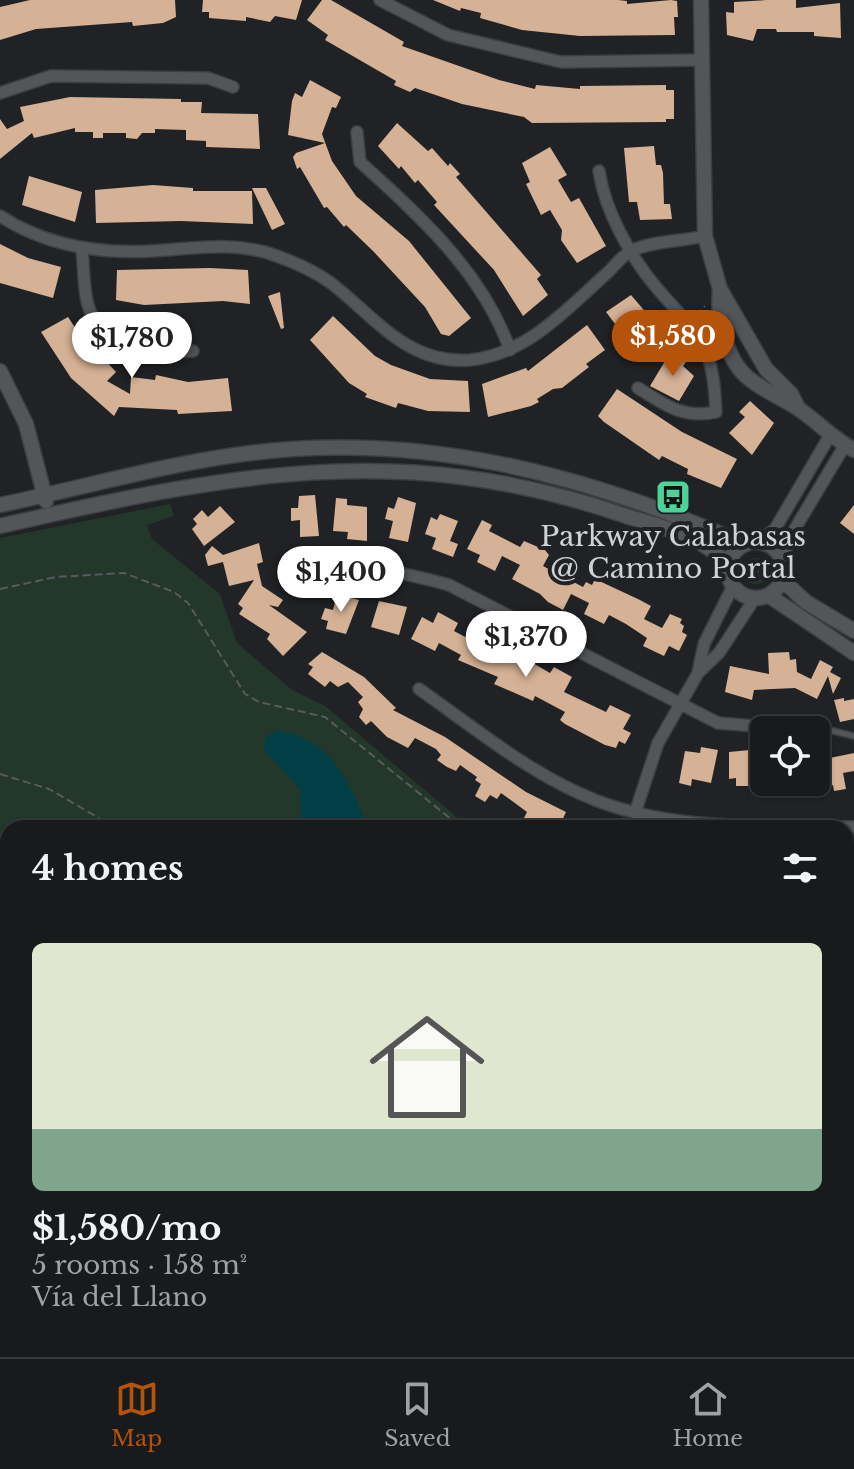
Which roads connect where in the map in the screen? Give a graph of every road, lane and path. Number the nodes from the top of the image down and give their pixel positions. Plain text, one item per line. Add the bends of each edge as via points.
1 (380, 0) edge
2 (701, 0) edge
3 (700, 60) junction
4 (233, 87) dead end
5 (0, 93) edge
6 (357, 132) dead end
7 (599, 171) dead end
8 (0, 216) edge
9 (705, 236) junction
10 (82, 250) junction
11 (632, 250) junction
12 (720, 289) junction
13 (708, 304) dead end
14 (696, 317) dead end
15 (510, 350) junction
16 (193, 351) dead end
17 (0, 371) edge
18 (638, 388) dead end
19 (798, 408) junction
20 (829, 437) junction
21 (849, 447) edge
22 (45, 496) junction
23 (0, 505) edge
24 (50, 514) junction
25 (0, 526) edge
26 (752, 543) junction
27 (783, 560) junction
28 (728, 566) junction
29 (305, 571) dead end
30 (782, 580) junction
31 (733, 586) junction
32 (0, 589) edge
33 (762, 597) junction
34 (713, 626) junction
35 (854, 631) edge
36 (731, 636) junction
37 (854, 653) edge
38 (698, 673) junction
39 (419, 689) dead end
40 (681, 703) junction
41 (750, 726) edge
42 (830, 730) edge
43 (854, 736) edge
44 (0, 774) edge
45 (635, 813) junction
46 (102, 820) edge
47 (452, 820) edge
48 (678, 820) edge

1 - 3 street via 448,35 561,62
2 - 3 street
3 - 9 street
4 - 5 street via 208,78 51,76
6 - 15 street via 360,162 407,204 469,273 496,312
7 - 11 street via 603,195
8 - 10 street
9 - 11 street
9 - 12 street
10 - 15 street via 235,246 268,253 331,283 397,341 431,356 469,360
10 - 16 street via 88,305 108,334 147,353
11 - 15 street via 539,334
11 - 18 street via 708,355 716,412 693,417
12 - 19 street via 766,369
12 - 19 street via 718,306 730,352 746,376
13 - 14 path
17 - 22 street via 26,424
19 - 20 street
20 - 21 street
20 - 26 street via 775,529
21 - 27 street via 790,537
22 - 23 street
22 - 24 street
22 - 26 street via 244,454 379,448 492,460 561,476
24 - 25 street
24 - 28 street via 245,476 412,471 474,477 610,510 708,546
26 - 27 street via 774,548
26 - 28 street via 736,549
27 - 30 street
28 - 31 street
29 - 40 street via 356,566 449,585
30 - 33 street
30 - 35 street via 806,602
31 - 33 street via 742,594
31 - 34 street
32 - 47 path via 56,577 124,573 174,592 188,603 245,694 325,717
33 - 36 street
33 - 37 street
34 - 36 street via 719,635
34 - 38 street
36 - 38 street
38 - 40 street
39 - 45 street via 549,778
40 - 41 street via 732,726
40 - 45 street via 653,755
42 - 43 lane
44 - 46 path via 49,789
45 - 48 street

